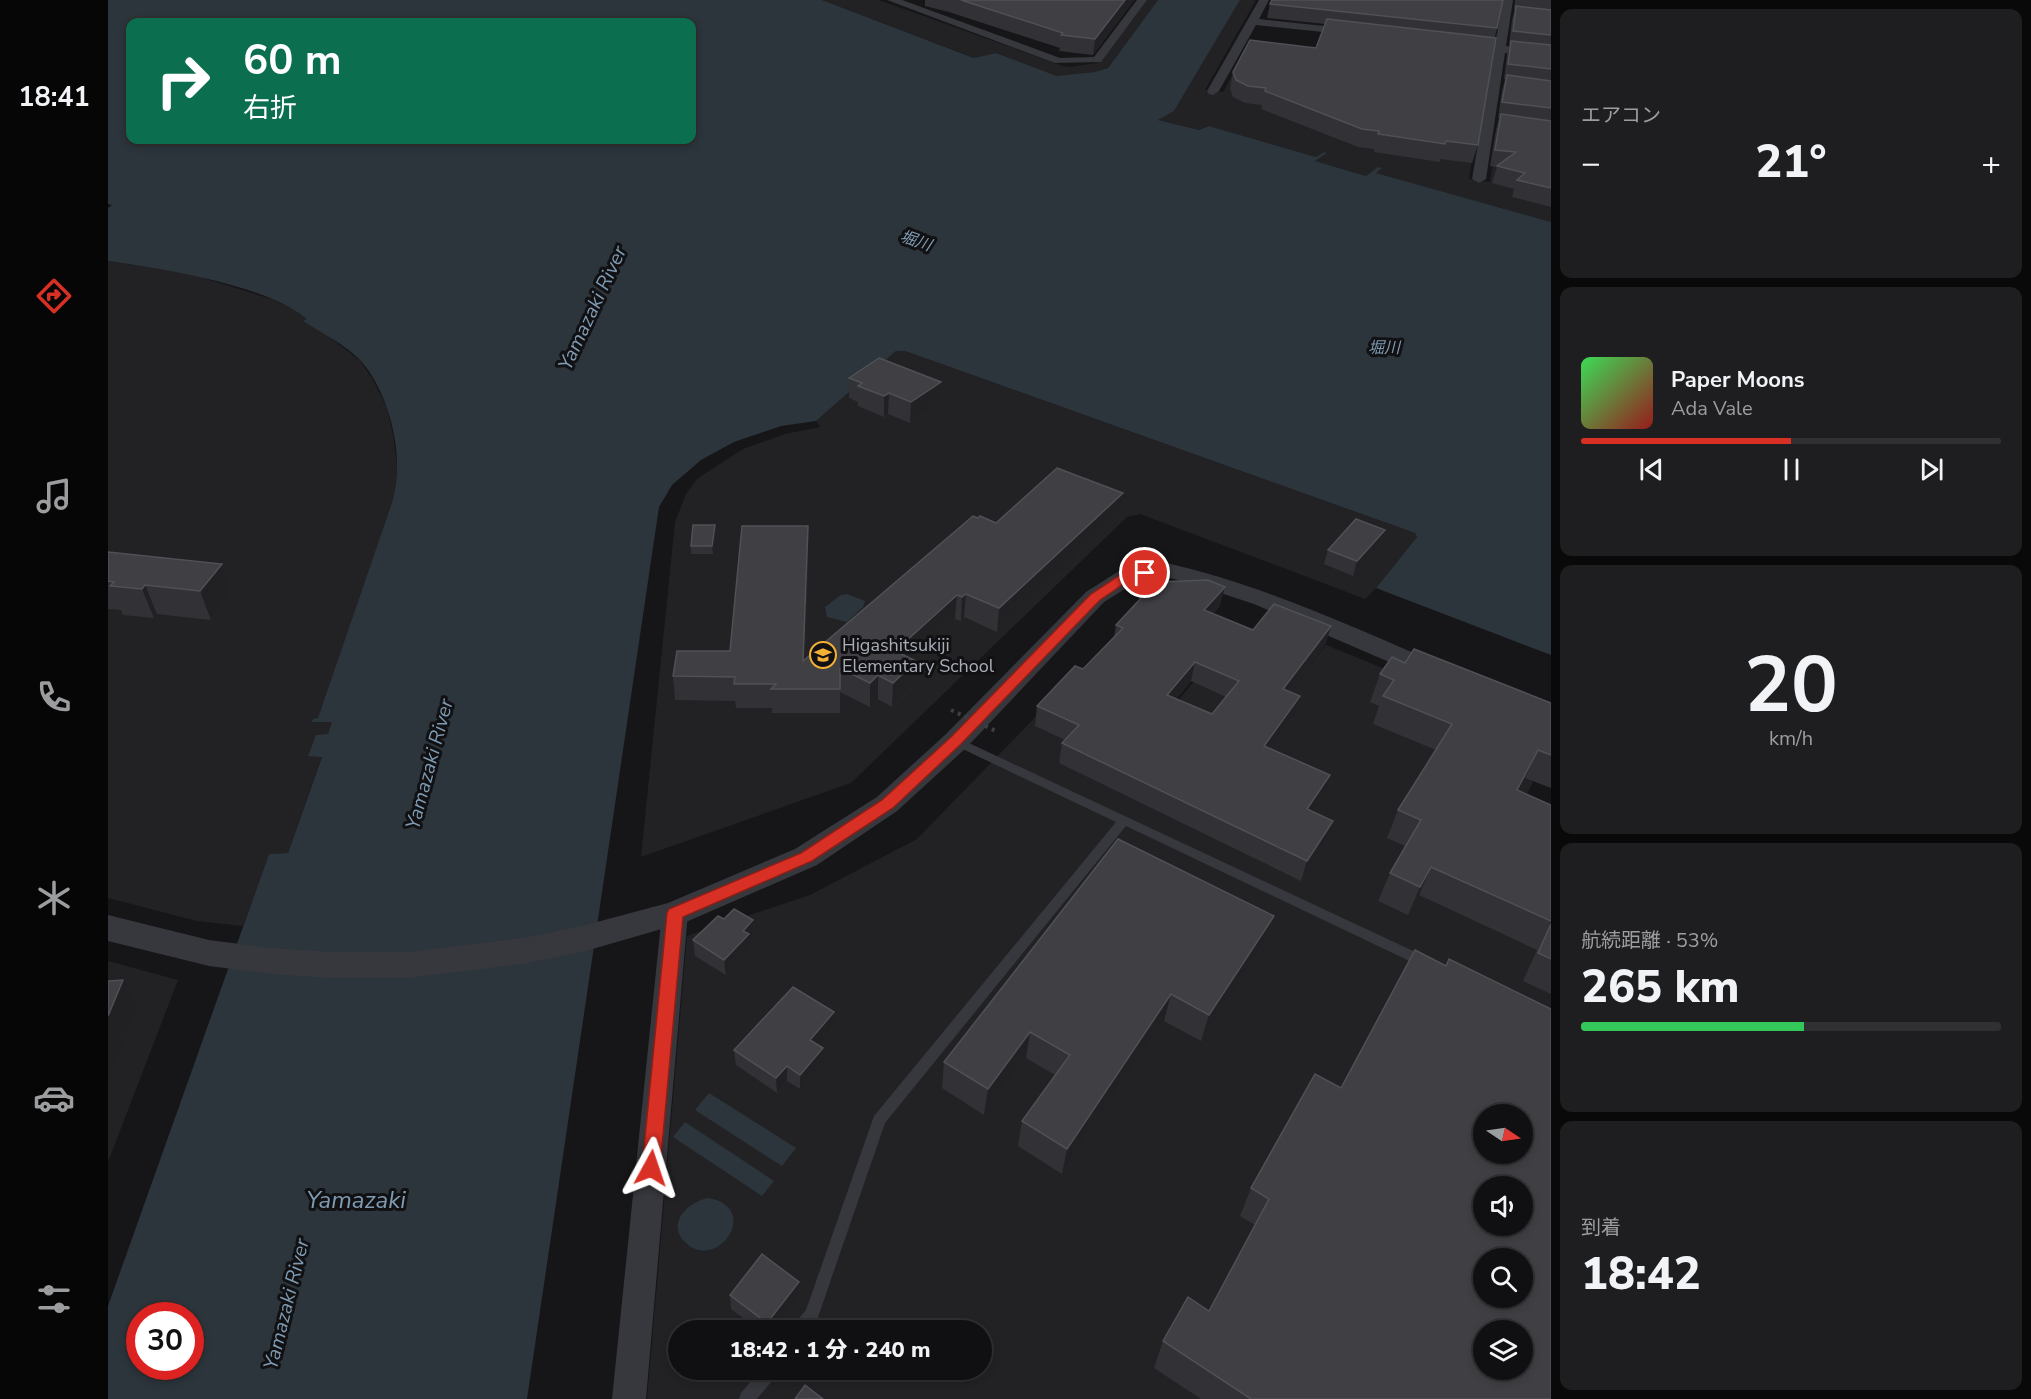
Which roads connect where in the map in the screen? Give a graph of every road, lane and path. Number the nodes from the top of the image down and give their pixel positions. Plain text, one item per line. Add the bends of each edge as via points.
1 (892, 0) edge
2 (1142, 0) edge
3 (1264, 0) edge
4 (1508, 0) edge
5 (914, 3) edge
6 (1252, 21) junction
7 (1359, 33) edge
8 (1453, 44) edge
9 (1500, 49) junction
10 (1551, 55) edge
11 (1213, 91) dead end
12 (1479, 179) dead end
13 (1463, 684) edge
14 (951, 710) dead end
15 (998, 732) dead end
16 (956, 741) junction
17 (1124, 820) junction
18 (675, 913) junction
19 (108, 928) edge
20 (1431, 965) edge
21 (809, 1320) edge
22 (762, 1380) edge
23 (629, 1399) edge
24 (747, 1399) edge

1 - 5 street
2 - 5 street via 1097,60 1059,61
3 - 6 street
4 - 9 street via 1511,15
6 - 7 street
6 - 11 street
8 - 9 street
9 - 10 street
9 - 12 street via 1500,85
13 - 16 street via 1263,599 1162,569 1128,576 1095,597
14 - 15 path, bridge
16 - 17 lane
16 - 18 street via 888,804 806,857
17 - 20 lane
17 - 21 lane via 879,1120
18 - 19 street via 523,951 408,965 331,965 209,953
18 - 23 street
22 - 24 lane

